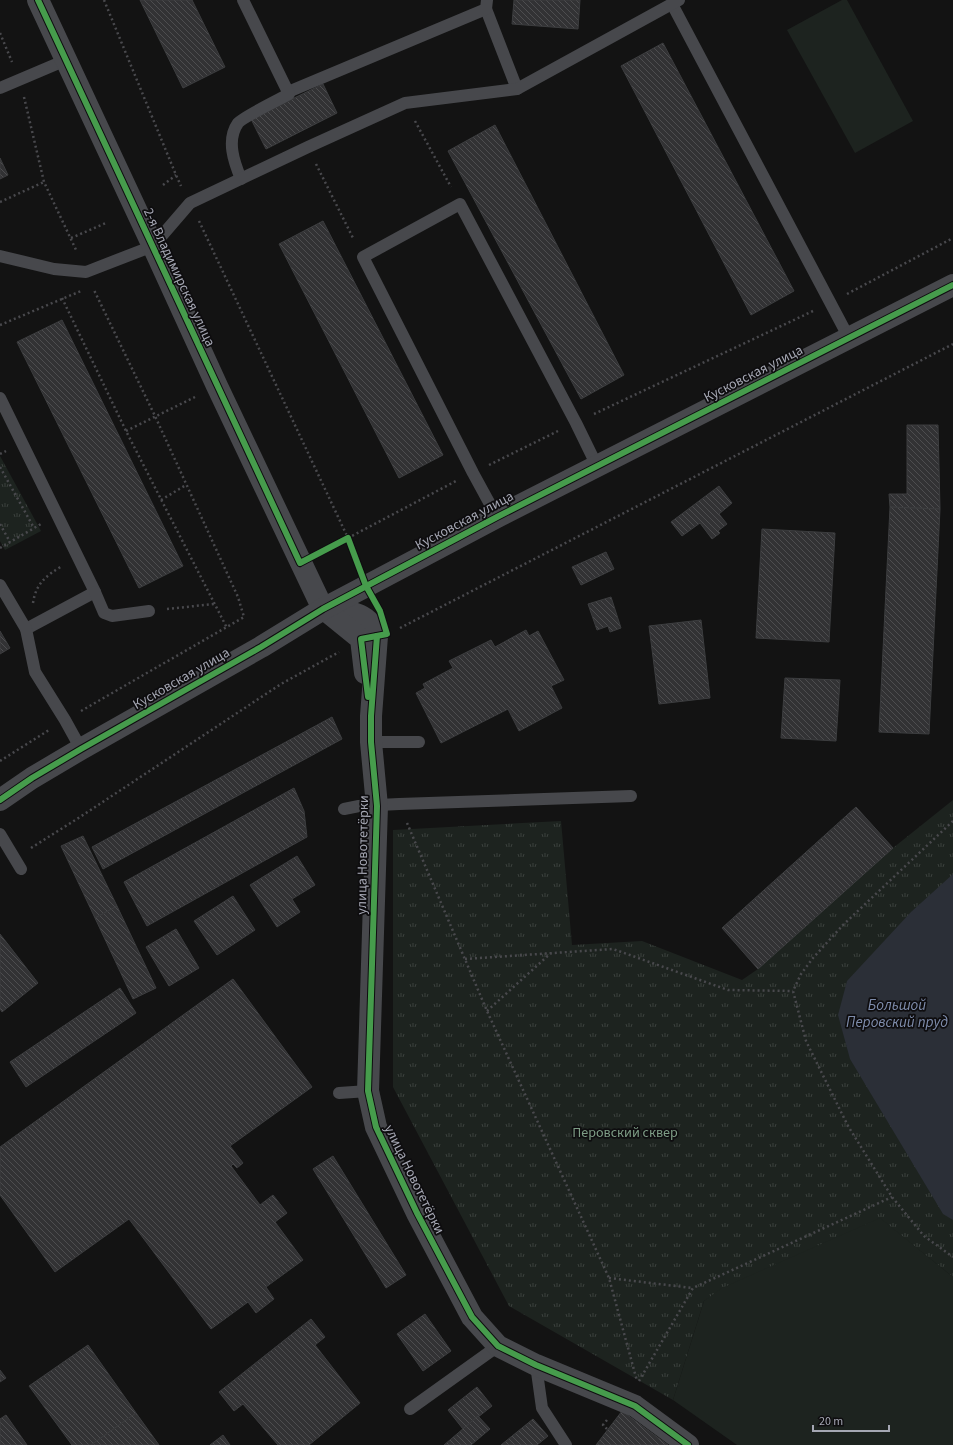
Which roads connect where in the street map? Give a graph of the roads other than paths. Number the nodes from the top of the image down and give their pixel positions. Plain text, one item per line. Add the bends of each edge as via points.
1 (38, 0) edge
2 (243, 0) edge
3 (676, 2) edge
4 (486, 4) edge
5 (66, 60) junction
6 (0, 88) edge
7 (518, 89) junction
8 (288, 92) junction
9 (241, 179) junction
10 (153, 246) junction
11 (0, 256) edge
12 (953, 285) edge
13 (849, 338) junction
14 (0, 398) edge
15 (597, 466) junction
16 (497, 517) junction
17 (0, 585) edge
18 (95, 592) junction
19 (323, 609) junction
20 (149, 611) road end
21 (28, 628) junction
22 (371, 742) junction
23 (419, 742) dead end
24 (81, 749) junction
25 (631, 796) dead end
26 (0, 800) edge
27 (377, 806) junction
28 (344, 809) dead end
29 (0, 834) edge
30 (21, 869) dead end
31 (368, 1091) junction
32 (339, 1093) dead end
33 (498, 1346) junction
34 (536, 1365) junction
35 (410, 1409) dead end
36 (566, 1445) edge
37 (688, 1445) edge

1 - 5 street, 2-я Владимирская улица
2 - 8 lane
3 - 7 lane
3 - 13 lane
4 - 7 lane
4 - 8 lane
5 - 6 lane
5 - 10 street, 2-я Владимирская улица
7 - 9 lane via 405,104
8 - 9 lane via 289,94 239,122 234,131 232,152
9 - 10 lane via 190,203
10 - 11 lane via 86,272 54,269
10 - 19 street, 2-я Владимирская улица
12 - 13 street, Кусковская улица
13 - 15 street, Кусковская улица
14 - 18 lane
15 - 16 street, Кусковская улица
15 - 16 lane via 460,204 363,257
16 - 19 street, Кусковская улица
17 - 21 lane
18 - 20 lane via 104,612 112,616
18 - 21 lane
19 - 22 street, улица Новотетёрки via 348,612 366,618 374,627 377,636
19 - 24 street, Кусковская улица
21 - 24 lane via 35,672
22 - 23 lane
22 - 27 street, улица Новотетёрки
24 - 26 street, Кусковская улица
25 - 27 lane
27 - 28 lane
27 - 31 street, улица Новотетёрки
29 - 30 lane
31 - 32 lane
31 - 33 street, улица Новотетёрки via 376,1127 416,1213 472,1317
33 - 34 street, улица Новотетёрки
33 - 35 lane
34 - 36 lane via 542,1408
34 - 37 street, улица Новотетёрки via 636,1406

